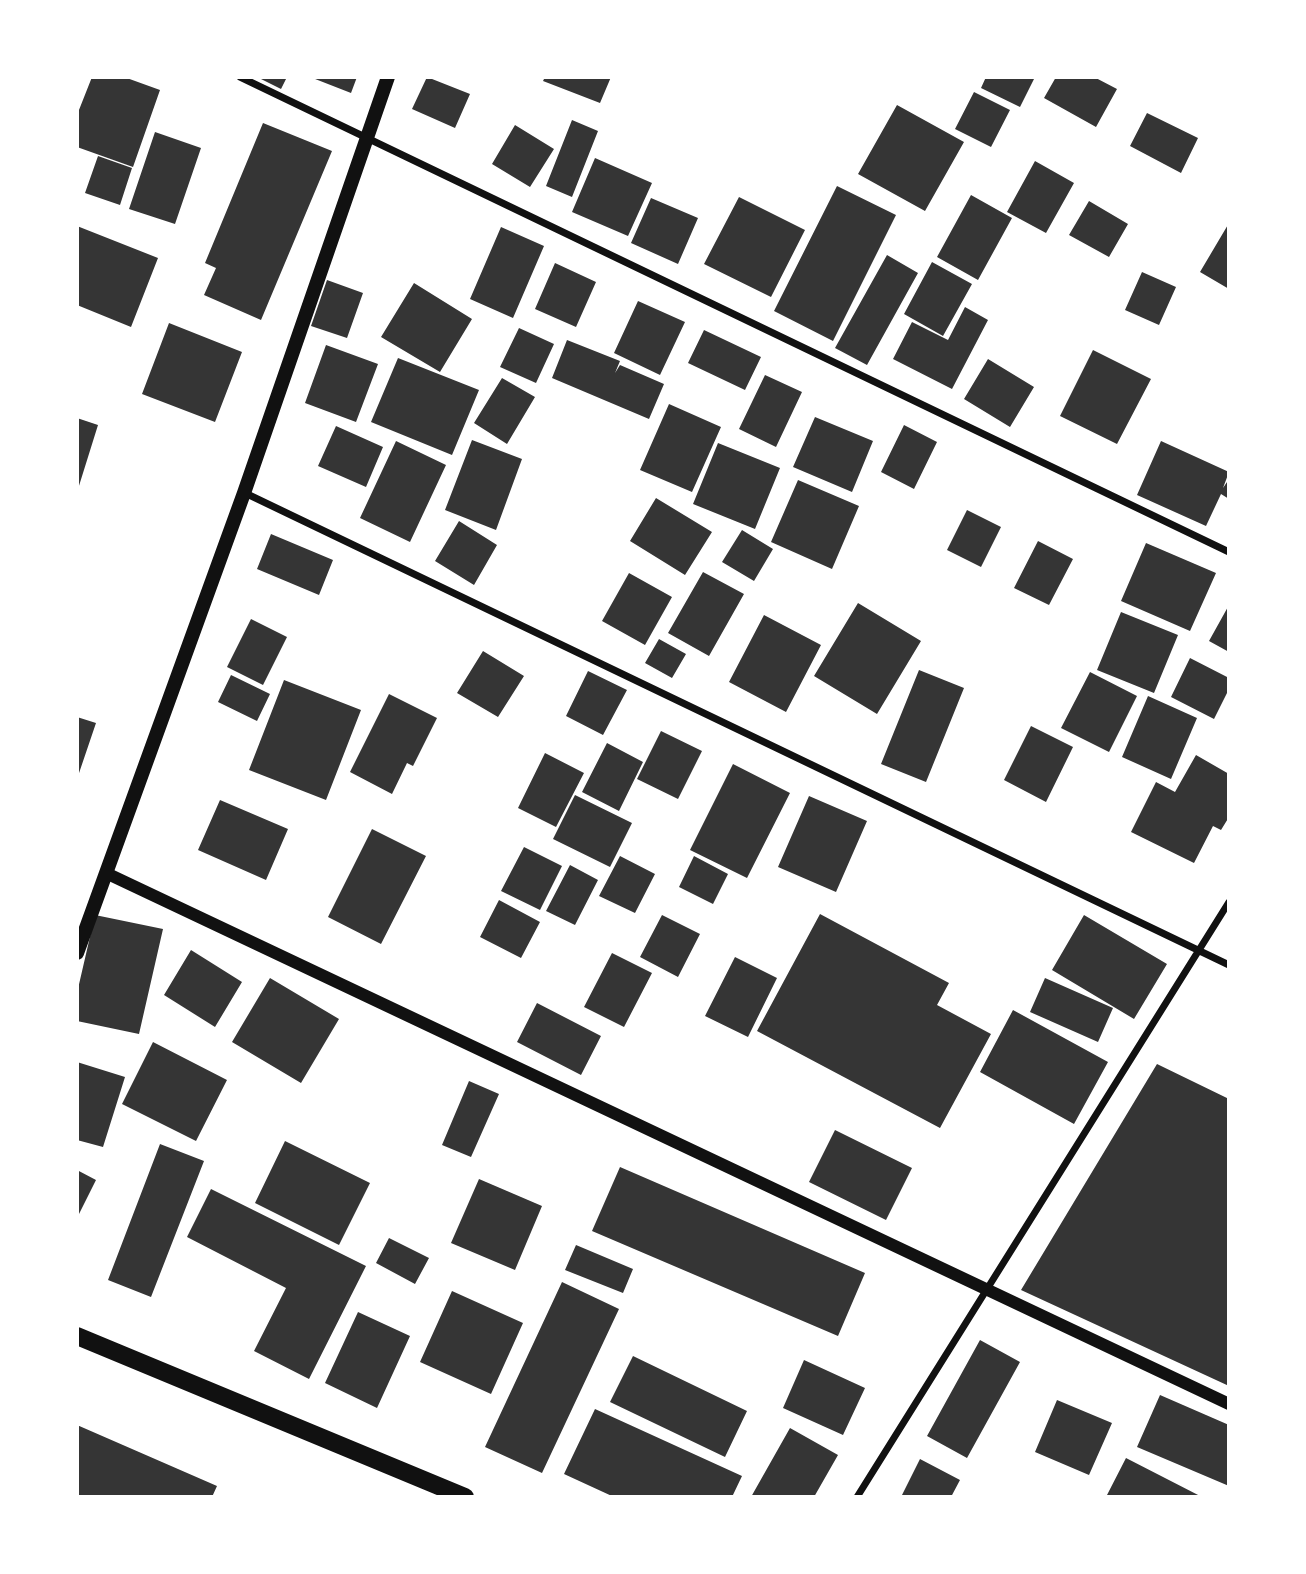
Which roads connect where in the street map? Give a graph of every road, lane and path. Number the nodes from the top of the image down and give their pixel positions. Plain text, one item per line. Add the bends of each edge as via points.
1 (240, 77) edge
2 (387, 77) edge
3 (368, 136) junction
4 (244, 493) junction
5 (1229, 552) edge
6 (106, 873) junction
7 (1229, 902) edge
8 (1197, 951) junction
9 (77, 953) edge
10 (1229, 965) edge
11 (986, 1289) junction
12 (77, 1336) edge
13 (1229, 1404) edge
14 (465, 1497) edge
15 (857, 1497) edge

1 - 3 street
2 - 3 main road
3 - 4 main road
3 - 5 street
4 - 6 main road
4 - 8 street
6 - 9 main road
6 - 11 street
7 - 8 street
8 - 10 street
8 - 11 street
11 - 13 street
11 - 15 street
12 - 14 main road

